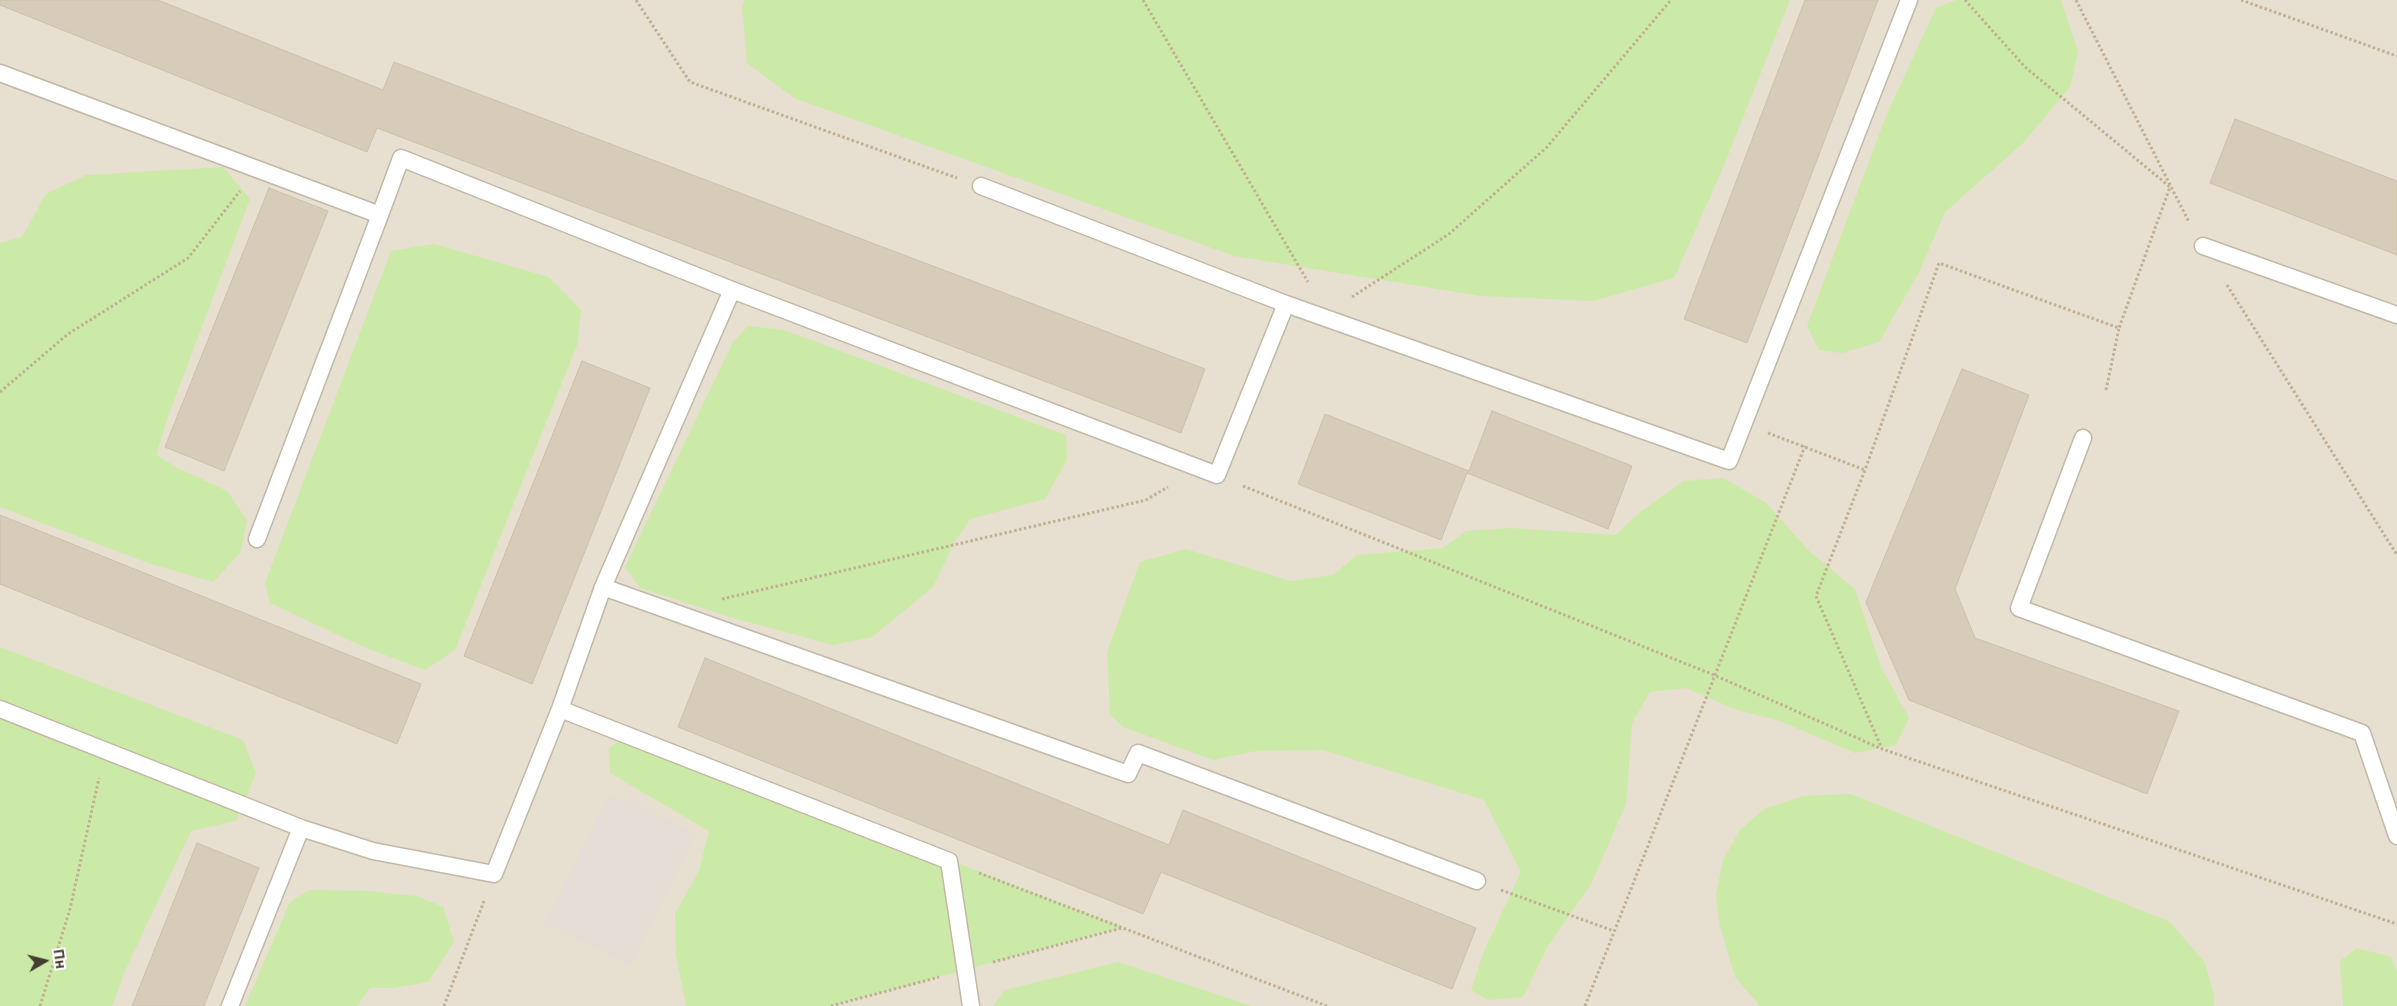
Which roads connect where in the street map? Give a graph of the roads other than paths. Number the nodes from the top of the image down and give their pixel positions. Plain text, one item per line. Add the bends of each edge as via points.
1 (1909, 0) edge
2 (0, 73) edge
3 (981, 186) road end
4 (380, 215) junction
5 (2202, 246) dead end
6 (732, 290) junction
7 (1286, 304) junction
8 (2397, 316) edge
9 (2083, 438) dead end
10 (257, 539) dead end
11 (604, 588) junction
12 (0, 709) edge
13 (560, 709) junction
14 (300, 828) junction
15 (2397, 836) edge
16 (1477, 881) road end
17 (230, 1006) edge
18 (971, 1006) edge

1 - 7 lane via 1729,461
2 - 4 lane
3 - 7 lane
4 - 6 lane via 401,158
4 - 10 lane
5 - 8 lane
6 - 7 lane via 1217,475
6 - 11 lane
9 - 15 lane via 2019,608 2362,733
11 - 13 lane
11 - 16 lane via 1128,774 1138,752
12 - 14 lane
13 - 14 lane via 494,874 373,851
13 - 18 lane via 949,861
14 - 17 lane

